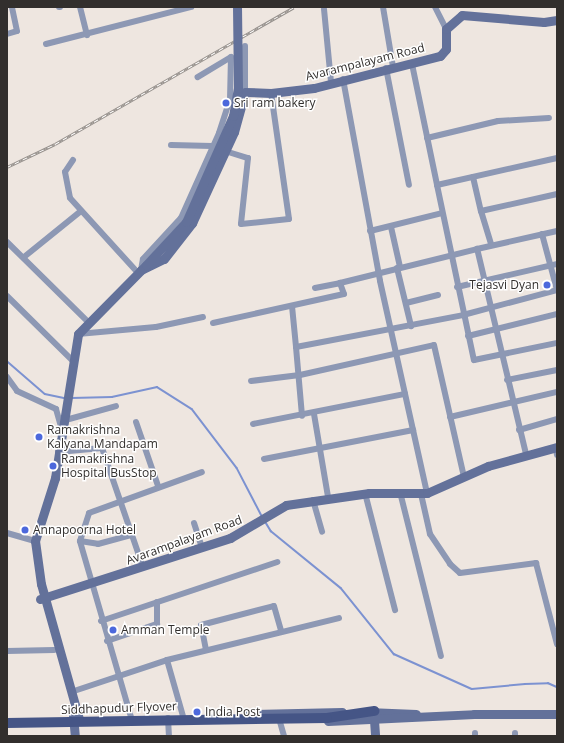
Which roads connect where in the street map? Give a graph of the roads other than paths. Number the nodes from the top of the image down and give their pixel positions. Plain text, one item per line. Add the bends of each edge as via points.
1 (12, 7) edge
2 (80, 7) edge
3 (191, 7) edge
4 (237, 7) edge
5 (383, 7) edge
6 (435, 7) edge
7 (324, 9) dead end
8 (557, 20) edge
9 (446, 29) junction
10 (7, 34) edge
11 (87, 35) junction
12 (46, 44) dead end
13 (245, 46) dead end
14 (412, 64) junction
15 (389, 68) junction
16 (198, 77) dead end
17 (344, 79) junction
18 (331, 82) junction
19 (245, 92) junction
20 (271, 94) junction
21 (549, 118) dead end
22 (427, 138) junction
23 (171, 145) dead end
24 (212, 146) junction
25 (225, 151) junction
26 (557, 158) edge
27 (73, 160) dead end
28 (473, 177) junction
29 (409, 185) dead end
30 (437, 185) junction
31 (557, 194) edge
32 (81, 211) junction
33 (481, 211) junction
34 (442, 213) junction
35 (391, 227) junction
36 (370, 231) junction
37 (557, 231) edge
38 (542, 234) junction
39 (7, 242) edge
40 (490, 244) junction
41 (477, 249) junction
42 (449, 255) junction
43 (24, 257) junction
44 (554, 265) edge
45 (399, 268) junction
46 (142, 269) junction
47 (378, 273) junction
48 (484, 281) junction
49 (340, 283) junction
50 (457, 287) junction
51 (315, 288) dead end
52 (438, 295) dead end
53 (7, 296) edge
54 (406, 303) junction
55 (292, 306) junction
56 (490, 308) junction
57 (557, 314) edge
58 (463, 315) junction
59 (203, 317) dead end
60 (87, 321) junction
61 (213, 323) dead end
62 (412, 326) junction
63 (495, 329) junction
64 (391, 330) junction
65 (78, 334) junction
66 (468, 336) junction
67 (557, 343) edge
68 (296, 347) junction
69 (396, 354) junction
70 (502, 356) junction
71 (72, 360) junction
72 (557, 370) edge
73 (300, 375) junction
74 (7, 377) edge
75 (508, 380) junction
76 (251, 381) dead end
77 (557, 392) edge
78 (405, 394) junction
79 (513, 404) junction
80 (116, 406) dead end
81 (314, 414) junction
82 (302, 416) junction
83 (450, 418) junction
84 (557, 419) edge
85 (62, 421) junction
86 (136, 422) dead end
87 (253, 424) dead end
88 (413, 430) junction
89 (519, 430) junction
90 (59, 447) junction
91 (320, 449) junction
92 (557, 450) edge
93 (526, 454) junction
94 (264, 459) dead end
95 (202, 472) dead end
96 (464, 477) junction
97 (158, 486) junction
98 (400, 492) junction
99 (365, 493) junction
100 (424, 494) junction
101 (328, 497) junction
102 (121, 499) junction
103 (313, 500) junction
104 (194, 523) dead end
105 (322, 532) dead end
106 (7, 534) edge
107 (132, 535) junction
108 (33, 540) junction
109 (80, 541) junction
110 (202, 548) junction
111 (277, 562) dead end
112 (143, 567) junction
113 (91, 585) junction
114 (43, 599) junction
115 (157, 602) junction
116 (395, 610) dead end
117 (339, 618) dead end
118 (101, 621) junction
119 (281, 631) junction
120 (107, 641) junction
121 (557, 644) edge
122 (54, 650) junction
123 (206, 650) junction
124 (7, 651) edge
125 (441, 656) dead end
126 (167, 660) junction
127 (118, 678) junction
128 (71, 692) junction
129 (557, 714) edge
130 (183, 716) junction
131 (374, 716) junction
132 (131, 717) junction
133 (346, 717) junction
134 (168, 719) junction
135 (7, 720) edge
136 (76, 720) junction
137 (361, 721) junction
138 (280, 722) junction
139 (7, 724) edge
140 (75, 736) edge
141 (169, 736) edge
142 (284, 736) edge
143 (375, 736) edge

1 - 10 street via 17,31
2 - 11 street
3 - 11 street
4 - 46 street, bridge via 238,88 233,116 186,222
5 - 15 street
6 - 9 street
7 - 18 street
8 - 9 street via 544,22 462,16
9 - 14 street, Avarampalayam Road via 446,49 440,56
11 - 12 street
13 - 19 street
14 - 15 street, Avarampalayam Road
14 - 22 street
15 - 17 street, Avarampalayam Road
15 - 29 street
16 - 24 street via 231,57 230,100
17 - 18 street, Avarampalayam Road
17 - 36 street
18 - 20 street, Avarampalayam Road
19 - 20 street, Avarampalayam Road
19 - 25 street
20 - 25 street via 289,219 241,224 248,158
21 - 22 street via 498,121
22 - 30 street
23 - 24 street
24 - 46 street via 181,218 143,259
25 - 46 street via 182,238 164,259
26 - 28 street
27 - 32 street via 65,172 66,187
28 - 30 street
28 - 33 street
30 - 34 street
31 - 33 street
32 - 43 street
32 - 46 street
33 - 40 street
34 - 35 street
34 - 42 street
35 - 36 street
35 - 45 street
36 - 47 street
37 - 38 street
38 - 40 street
38 - 44 street
39 - 43 street
40 - 41 street
41 - 42 street
41 - 48 street
42 - 45 street
42 - 50 street
43 - 60 street
44 - 48 street
44 - 56 street via 557,290
45 - 47 street
45 - 54 street
46 - 60 street
47 - 49 street
47 - 64 street
48 - 50 street
48 - 56 street
49 - 51 street
49 - 55 street via 344,294
50 - 58 street
52 - 54 street
53 - 71 street
54 - 62 street
55 - 61 street
55 - 68 street
56 - 58 street
56 - 63 street
57 - 63 street
58 - 62 street
58 - 66 street
59 - 65 street via 156,327
60 - 65 street
62 - 64 street
63 - 66 street
63 - 70 street
64 - 68 street
64 - 69 street
65 - 71 street
66 - 70 street via 474,360
67 - 70 street
68 - 73 street
69 - 73 street
69 - 78 street
69 - 83 street via 434,345
70 - 75 street
71 - 85 street
72 - 75 street
73 - 76 street
73 - 82 street
74 - 85 street via 17,391 56,409
75 - 79 street
77 - 79 street
78 - 81 street
78 - 88 street
79 - 83 street
79 - 89 street
80 - 85 street
81 - 82 street
81 - 91 street
82 - 87 street
83 - 96 street
84 - 89 street
85 - 90 street
86 - 97 street
88 - 91 street
88 - 100 street
89 - 93 street
90 - 102 street via 102,448
90 - 108 street
91 - 94 street
91 - 101 street
92 - 93 street
93 - 96 street
95 - 97 street
96 - 100 street
97 - 102 street
98 - 99 street, Avarampalayam Road
98 - 100 street, Avarampalayam Road
98 - 125 street
99 - 101 street, Avarampalayam Road
99 - 116 street
100 - 121 street via 430,534 450,564 460,573 536,562
101 - 103 street, Avarampalayam Road
102 - 107 street
102 - 109 street via 89,513
103 - 105 street
103 - 110 street, Avarampalayam Road via 286,505 249,529
104 - 110 street
106 - 108 street
107 - 109 street via 98,544
107 - 112 street
108 - 114 street
109 - 113 street
110 - 112 street, Avarampalayam Road
111 - 115 street
112 - 113 street, Avarampalayam Road
113 - 114 street, Avarampalayam Road
113 - 118 street
114 - 122 street
114 - 128 street
115 - 118 street
115 - 120 street via 157,624
117 - 119 street
118 - 120 street
119 - 123 street
119 - 123 street via 274,606 201,625
120 - 127 street
122 - 124 street
122 - 136 street
123 - 126 street
126 - 127 street
126 - 130 street
127 - 128 street
127 - 132 street
128 - 136 street
129 - 131 street
130 - 131 street
130 - 134 street
131 - 133 main road, Siddhapudur Flyover
131 - 137 street
131 - 143 street
132 - 134 street
132 - 136 street
133 - 137 main road, Siddhapudur Flyover
133 - 139 main road, Siddhapudur Flyover, bridge
134 - 136 street
134 - 138 street
134 - 141 street
135 - 136 street
136 - 139 street
136 - 140 street
137 - 138 street
138 - 142 street

